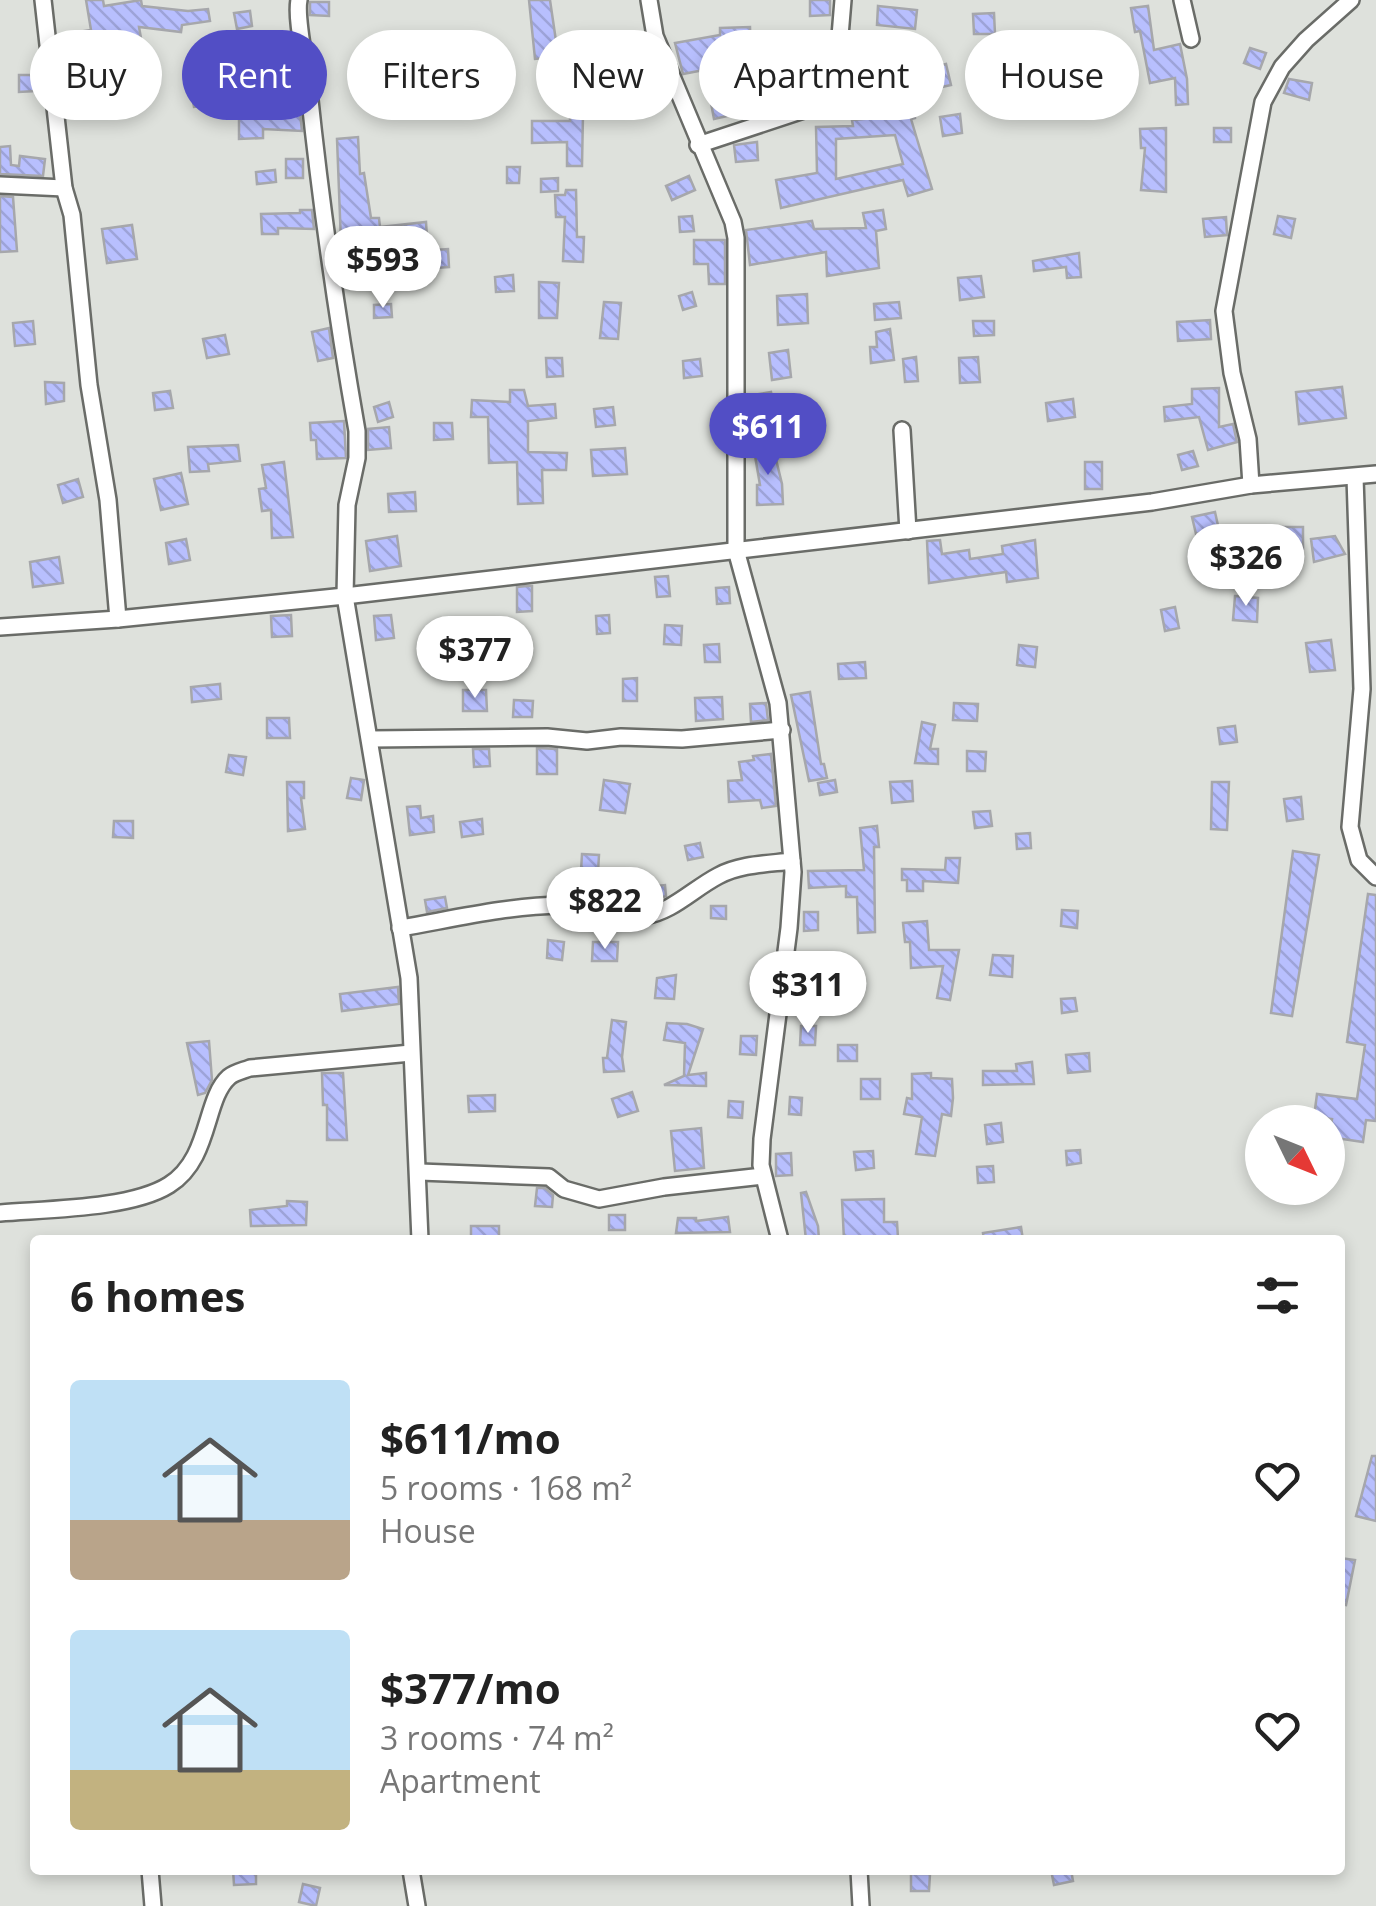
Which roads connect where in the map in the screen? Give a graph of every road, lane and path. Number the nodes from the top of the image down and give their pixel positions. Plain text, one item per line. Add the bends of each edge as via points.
1 (43, 0) edge
2 (299, 0) edge
3 (649, 0) edge
4 (843, 0) edge
5 (1182, 0) edge
6 (1351, 0) edge
7 (1191, 39) dead end
8 (698, 145) junction
9 (0, 186) edge
10 (64, 188) junction
11 (902, 430) dead end
12 (1376, 474) edge
13 (1355, 477) junction
14 (1251, 486) junction
15 (908, 531) junction
16 (736, 550) junction
17 (345, 596) junction
18 (118, 619) junction
19 (0, 627) edge
20 (782, 730) junction
21 (371, 739) junction
22 (792, 861) junction
23 (1376, 877) edge
24 (400, 928) junction
25 (412, 1053) junction
26 (420, 1172) junction
27 (764, 1176) junction
28 (0, 1213) edge
29 (420, 1235) edge
30 (779, 1235) edge
31 (150, 1875) edge
32 (413, 1875) edge
33 (859, 1875) edge
34 (153, 1906) edge
35 (417, 1906) edge
36 (861, 1906) edge

1 - 10 street
2 - 17 street via 326,244 357,431
3 - 8 street via 654,36
4 - 8 street via 831,102
5 - 7 street
6 - 14 street via 1282,67 1263,102 1255,138 1224,311
8 - 16 street via 736,238
9 - 10 street
10 - 18 street
11 - 15 street
12 - 13 street
13 - 14 street
13 - 23 street via 1362,689 1350,827 1360,860
14 - 15 street
15 - 16 street
16 - 17 street
16 - 20 street
17 - 18 street
17 - 21 street
18 - 19 street
20 - 21 street via 682,739
20 - 22 street
21 - 24 street
22 - 24 street via 739,867 647,916 620,918 566,905
22 - 27 street via 762,1139
24 - 25 street
25 - 26 street
25 - 28 street via 232,1074 204,1140 174,1183 125,1200
26 - 27 street via 550,1177 599,1200
26 - 29 street
27 - 30 street
31 - 34 street
32 - 35 street
33 - 36 street

